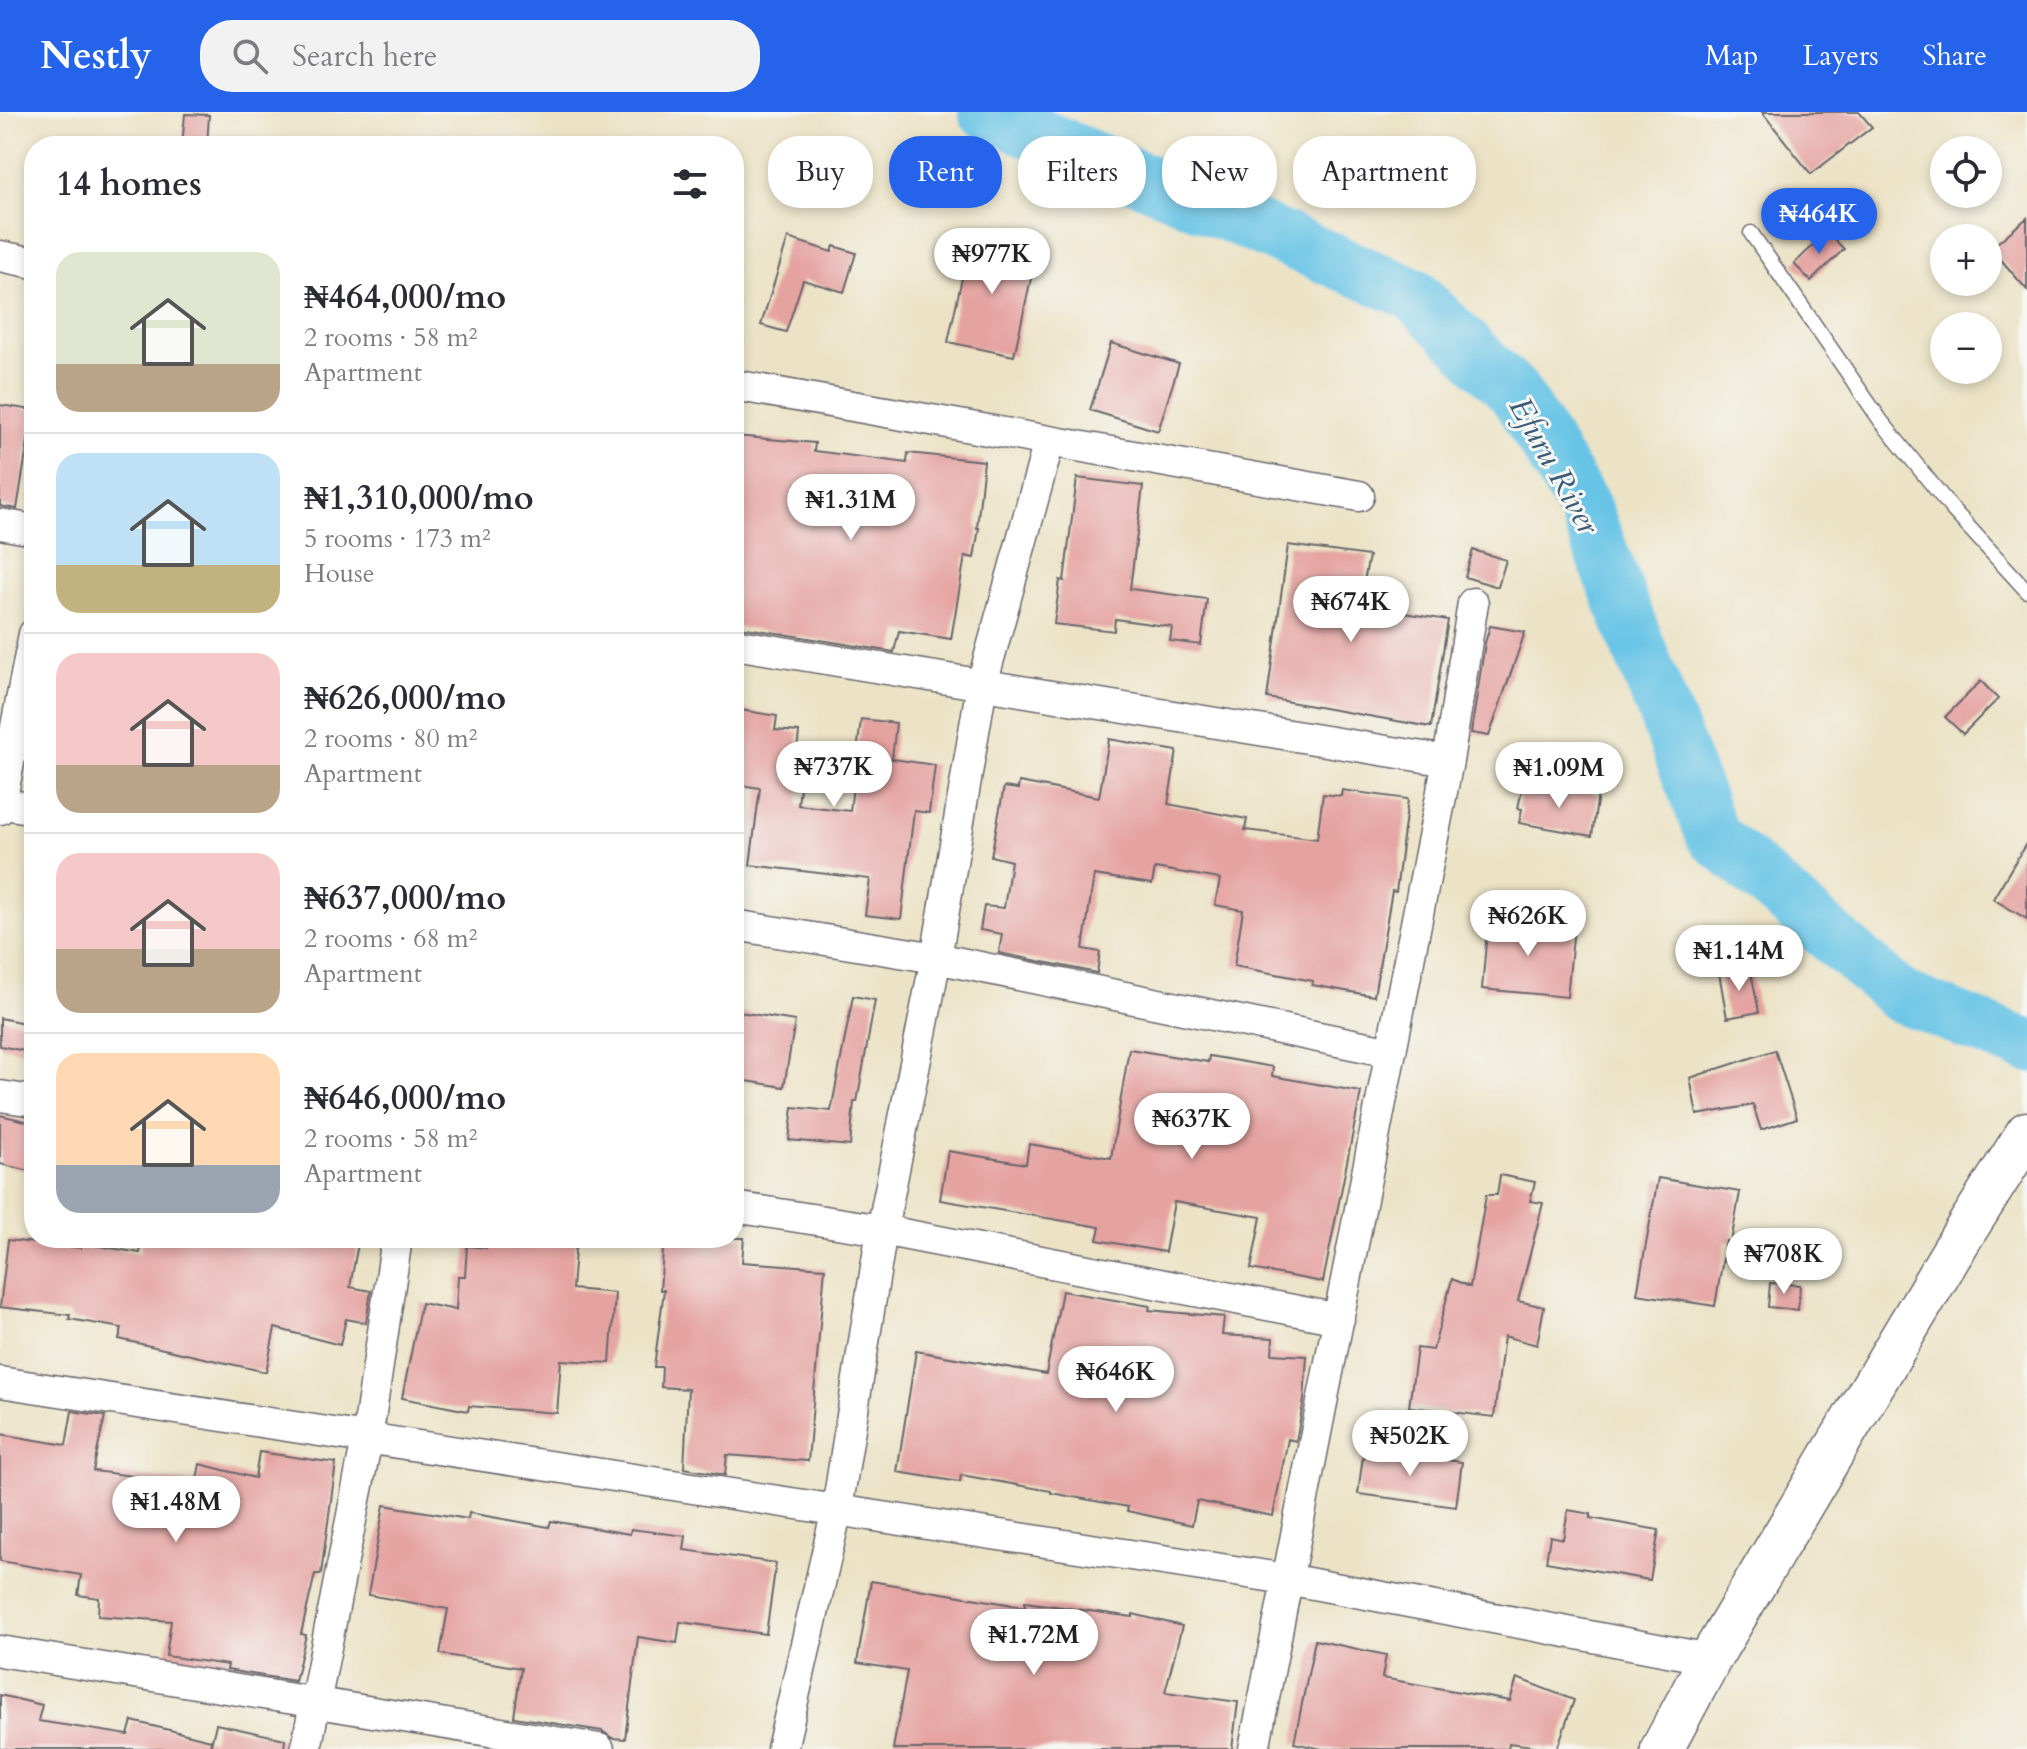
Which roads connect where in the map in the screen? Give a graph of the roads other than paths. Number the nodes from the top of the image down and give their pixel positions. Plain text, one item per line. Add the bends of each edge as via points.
1 (1751, 233) dead end
2 (0, 256) edge
3 (24, 261) edge
4 (744, 387) edge
5 (1049, 442) junction
6 (1359, 496) dead end
7 (0, 524) edge
8 (24, 528) edge
9 (2027, 591) edge
10 (1473, 603) dead end
11 (744, 646) edge
12 (24, 684) edge
13 (982, 684) junction
14 (1448, 761) junction
15 (0, 805) edge
16 (24, 808) edge
17 (744, 927) edge
18 (936, 958) junction
19 (1391, 1052) junction
20 (0, 1096) edge
21 (24, 1100) edge
22 (2027, 1133) edge
23 (744, 1209) edge
24 (882, 1230) junction
25 (396, 1248) edge
26 (1339, 1319) junction
27 (0, 1382) edge
28 (367, 1439) junction
29 (837, 1509) junction
30 (1287, 1579) junction
31 (0, 1651) edge
32 (1710, 1659) junction
33 (314, 1702) junction
34 (306, 1749) edge
35 (599, 1749) edge
36 (782, 1749) edge
37 (1254, 1749) edge
38 (1662, 1749) edge

1 - 9 lane via 1881,421
2 - 3 street
4 - 5 street
5 - 6 street
5 - 13 street
7 - 8 street
10 - 14 street
11 - 13 street
12 - 15 street
13 - 14 street
13 - 18 street
14 - 19 street
15 - 16 street
17 - 18 street
18 - 19 street
18 - 24 street
19 - 26 street
20 - 21 street
22 - 32 street
23 - 24 street
24 - 26 street
24 - 29 street
25 - 28 street
26 - 30 street
27 - 28 street
28 - 29 street
28 - 33 street
29 - 30 street
29 - 36 street
30 - 32 street
30 - 37 street
31 - 33 street
32 - 38 street
33 - 34 street
33 - 35 street

